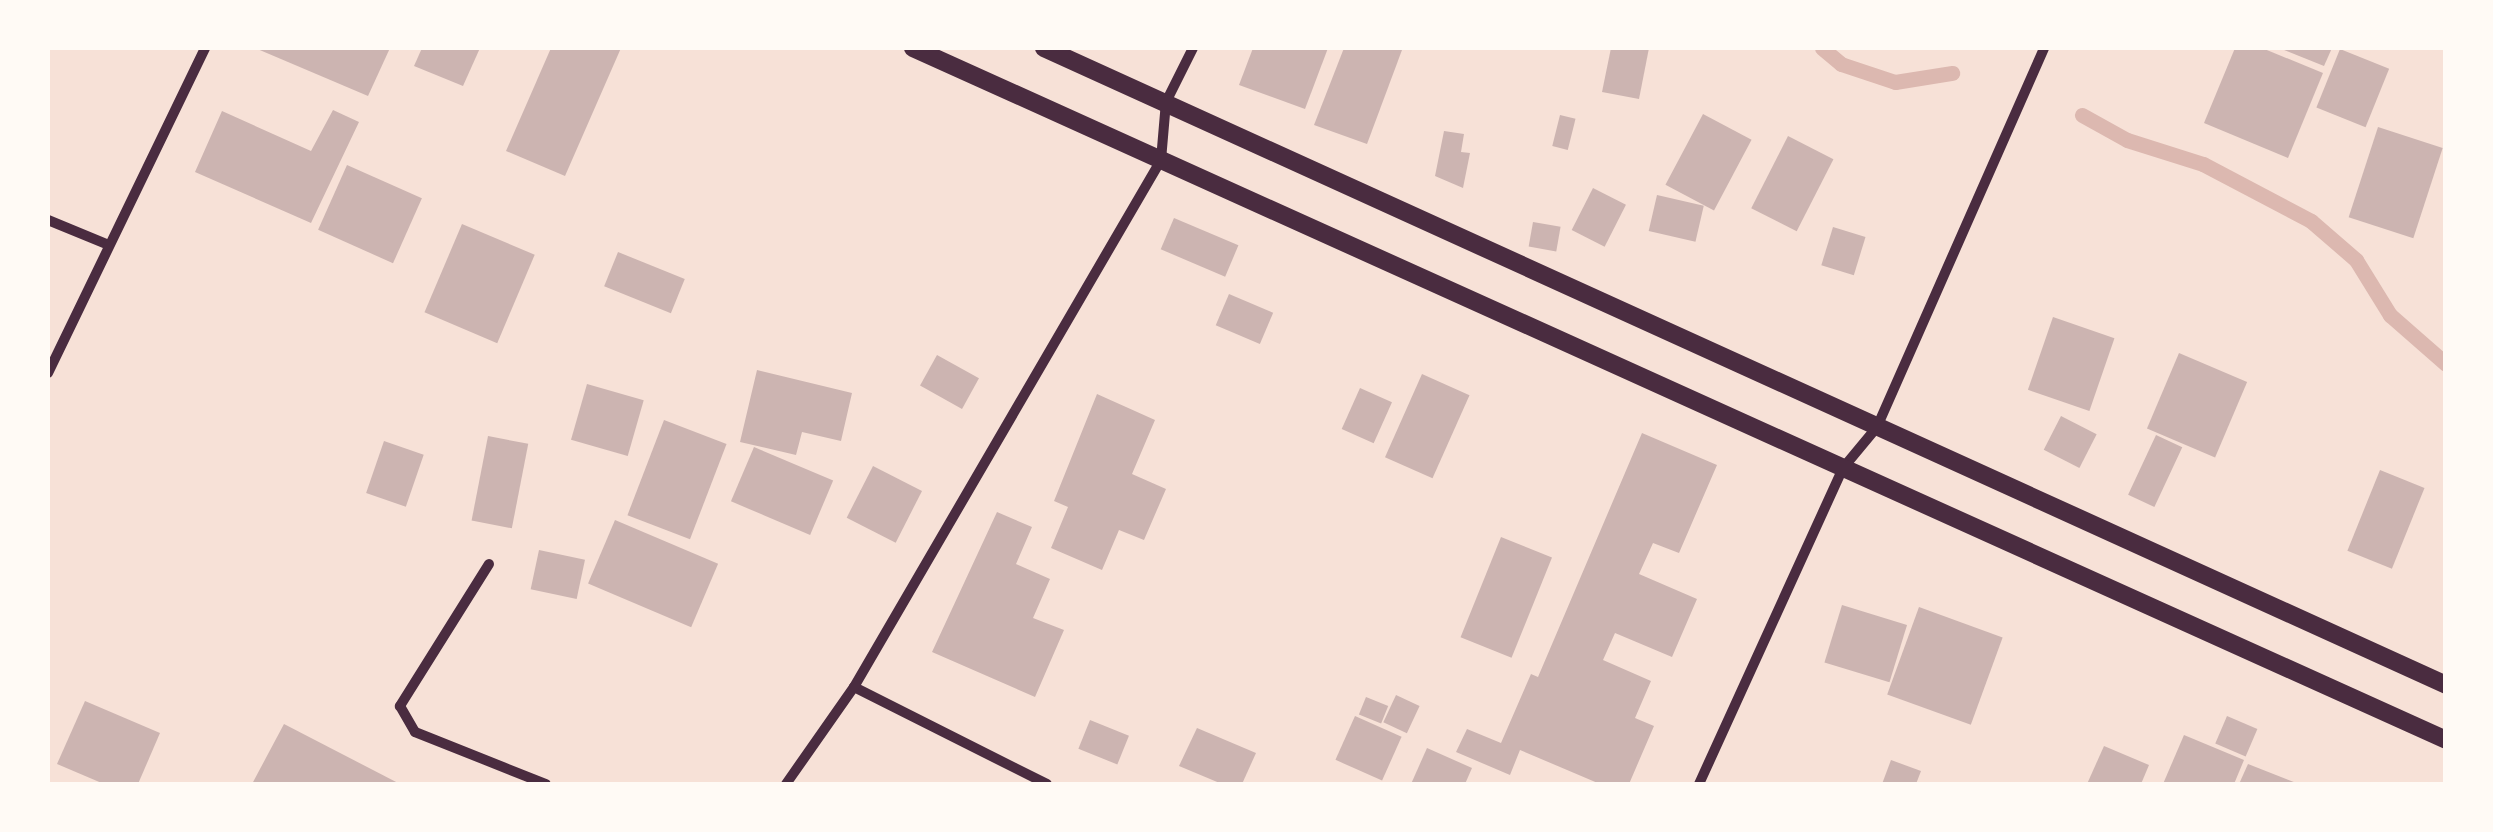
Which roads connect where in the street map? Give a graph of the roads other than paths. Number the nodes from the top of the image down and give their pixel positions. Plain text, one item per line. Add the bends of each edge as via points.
1 (205, 48) edge
2 (913, 48) edge
3 (1044, 48) edge
4 (1193, 48) edge
5 (2044, 48) edge
6 (1166, 102) junction
7 (1161, 160) junction
8 (48, 220) edge
9 (108, 245) junction
10 (48, 373) edge
11 (1877, 428) junction
12 (1843, 468) junction
13 (489, 564) dead end
14 (2446, 685) edge
15 (854, 687) junction
16 (2446, 740) edge
17 (546, 784) edge
18 (786, 784) edge
19 (1048, 784) edge
20 (1699, 784) edge

1 - 9 street
2 - 7 street
3 - 6 street
4 - 6 street
5 - 11 street
6 - 7 street
6 - 11 street
7 - 12 street
7 - 15 street
8 - 9 street
9 - 10 street
11 - 12 street
11 - 14 street
12 - 16 street
12 - 20 street
13 - 17 street via 400,706 415,732
15 - 18 street
15 - 19 street

